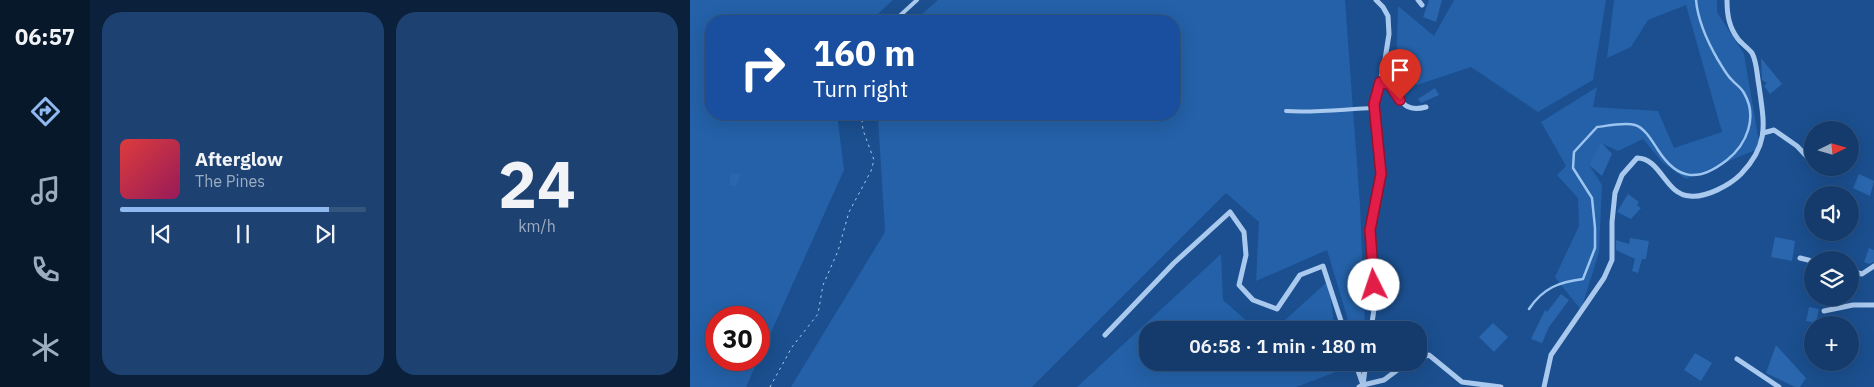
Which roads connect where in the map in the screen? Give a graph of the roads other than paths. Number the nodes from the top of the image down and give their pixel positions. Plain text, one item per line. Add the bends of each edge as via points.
1 (917, 0) edge
2 (1376, 0) edge
3 (1418, 0) edge
4 (1727, 0) edge
5 (1422, 6) dead end
6 (901, 15) edge
7 (1380, 82) junction
8 (1426, 107) dead end
9 (1375, 108) junction
10 (1286, 111) dead end
11 (1763, 133) junction
12 (1804, 153) edge
13 (1800, 258) dead end
14 (1804, 259) edge
15 (1874, 266) edge
16 (1859, 273) edge
17 (1874, 305) edge
18 (1824, 311) dead end
19 (1341, 321) edge
20 (1372, 321) edge
21 (1105, 335) dead end
22 (1427, 356) edge
23 (1737, 359) dead end
24 (1357, 371) edge
25 (1364, 371) edge
26 (1396, 371) edge
27 (1361, 386) edge
28 (1501, 387) edge
29 (1544, 387) edge
30 (1779, 387) edge

1 - 6 lane
2 - 7 street via 1388,16 1386,54
3 - 5 street
4 - 11 street via 1730,25 1756,63 1764,117
7 - 8 street via 1390,85 1407,108
7 - 9 street
9 - 10 lane
9 - 20 street via 1381,174 1370,230 1375,302
11 - 12 street via 1774,130
11 - 29 street via 1758,154 1737,178 1692,197 1673,189 1648,160 1637,158 1632,162 1617,185 1613,204 1612,260 1604,278 1550,355
13 - 14 street
15 - 16 street
17 - 18 street via 1853,305
19 - 21 street via 1322,266 1300,275 1276,309 1253,300 1239,285 1246,255 1244,232 1230,212 1174,263
22 - 28 street via 1462,382
23 - 30 street
24 - 27 street
25 - 27 street
26 - 27 street via 1384,380

